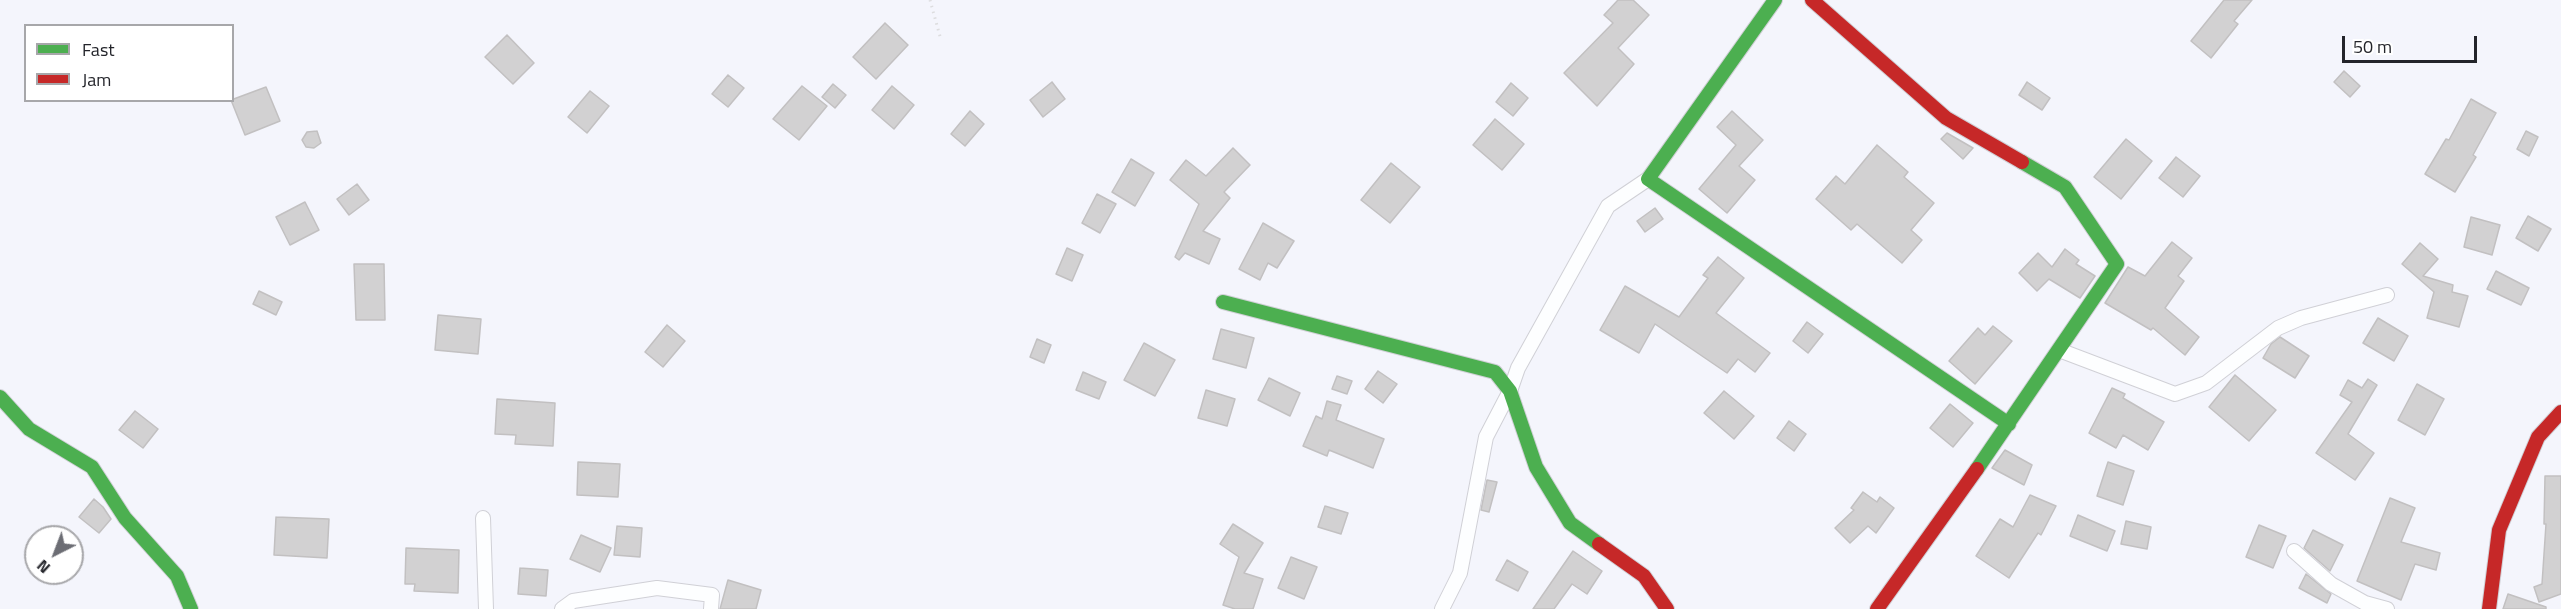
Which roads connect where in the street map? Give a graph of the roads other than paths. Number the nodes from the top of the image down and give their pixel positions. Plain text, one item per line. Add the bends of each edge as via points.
1 (1775, 0) edge
2 (1812, 0) edge
3 (1648, 179) junction
4 (2387, 295) dead end
5 (1222, 302) dead end
6 (2059, 350) junction
7 (1510, 391) junction
8 (0, 397) edge
9 (2561, 412) edge
10 (2009, 424) junction
11 (483, 518) dead end
12 (2294, 551) dead end
13 (191, 609) edge
14 (486, 609) edge
15 (562, 609) edge
16 (711, 609) edge
17 (1442, 609) edge
18 (1667, 609) edge
19 (1877, 609) edge
20 (2387, 609) edge
21 (2489, 609) edge

1 - 3 street
2 - 6 street via 1946,118 2065,187 2117,264
3 - 7 street via 1608,206 1518,368
3 - 10 street
4 - 6 street via 2278,328 2206,384 2175,394
5 - 7 street via 1495,372
6 - 10 street
7 - 17 street via 1486,437 1460,573
7 - 18 street via 1536,467 1569,523 1644,576
8 - 13 street via 29,429 92,467 125,518 177,576
9 - 21 street via 2538,437 2499,530
10 - 19 street
11 - 14 street
12 - 20 street via 2331,584 2366,603
15 - 16 street via 573,601 657,588 712,595

